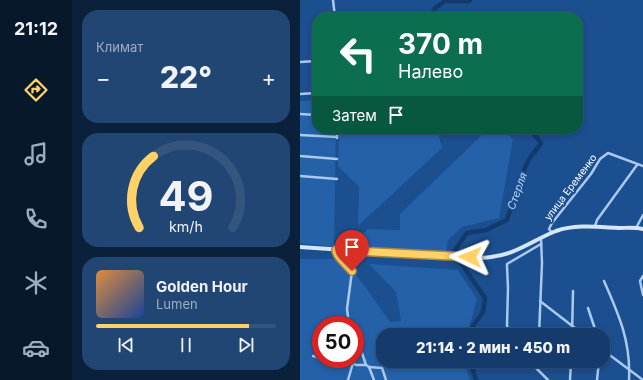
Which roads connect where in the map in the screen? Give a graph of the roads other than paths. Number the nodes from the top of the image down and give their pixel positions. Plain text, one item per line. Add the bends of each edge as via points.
1 (333, 0) edge
2 (334, 12) edge
3 (312, 61) edge
4 (300, 62) edge
5 (312, 93) edge
6 (300, 94) edge
7 (300, 114) edge
8 (312, 115) edge
9 (337, 134) edge
10 (300, 135) edge
11 (300, 156) edge
12 (337, 159) dead end
13 (637, 165) junction
14 (643, 166) edge
15 (300, 176) edge
16 (337, 179) dead end
17 (643, 215) edge
18 (595, 227) junction
19 (636, 228) junction
20 (643, 230) edge
21 (552, 233) junction
22 (541, 238) junction
23 (541, 244) junction
24 (300, 247) edge
25 (336, 250) junction
26 (643, 276) edge
27 (604, 281) dead end
28 (573, 291) dead end
29 (643, 295) edge
30 (540, 300) junction
31 (588, 308) dead end
32 (348, 316) edge
33 (572, 326) junction
34 (507, 328) edge
35 (539, 328) edge
36 (575, 328) edge
37 (595, 328) edge
38 (610, 355) edge
39 (364, 358) edge
40 (364, 366) edge
41 (367, 366) junction
42 (351, 368) edge
43 (571, 368) edge
44 (598, 368) edge
45 (538, 370) edge
46 (629, 370) junction
47 (348, 380) edge
48 (374, 380) edge
49 (386, 380) edge
50 (548, 380) edge
51 (570, 380) edge
52 (597, 380) edge
53 (629, 380) edge
54 (643, 380) edge

1 - 2 street
3 - 4 street
5 - 6 street
7 - 8 street
9 - 10 street via 337,138
11 - 12 street
13 - 14 street
13 - 18 street via 597,220
13 - 21 street, улица Еременко via 608,152 600,159 552,224
15 - 16 street
17 - 19 street
18 - 19 main road
18 - 21 main road via 567,228
19 - 20 main road
21 - 22 main road
22 - 23 street
22 - 25 main road via 515,252 484,258
23 - 30 street
23 - 34 street via 507,264
24 - 25 main road
25 - 32 street via 337,255 352,271
26 - 29 street via 640,282
27 - 46 street via 624,329
28 - 33 street
30 - 33 street
30 - 35 street
31 - 37 street
33 - 36 street
38 - 46 street
39 - 41 street
40 - 41 street
41 - 48 street
41 - 49 street via 382,368
42 - 47 street
43 - 51 street
44 - 52 street
45 - 50 street
46 - 53 street
46 - 54 street

